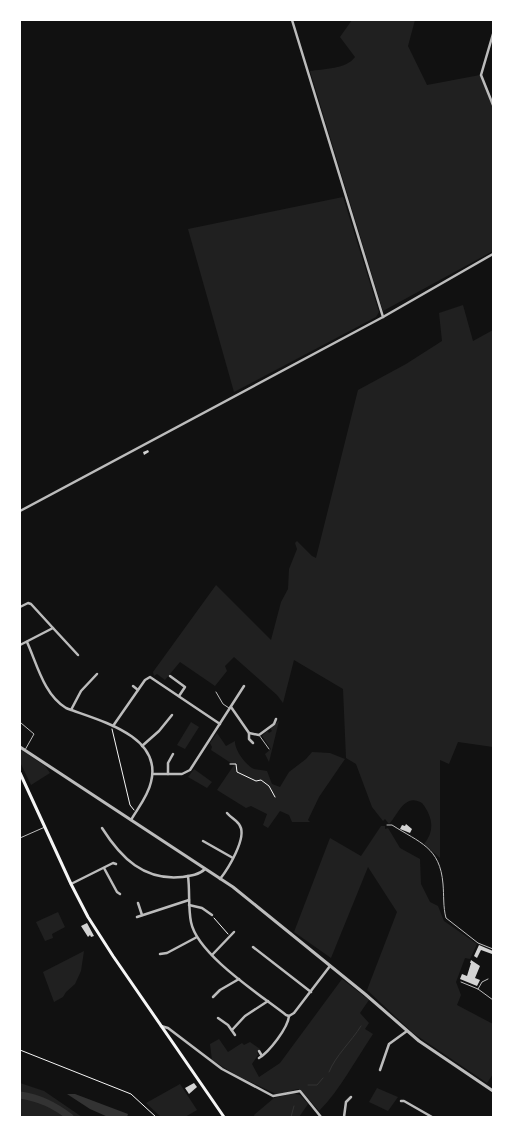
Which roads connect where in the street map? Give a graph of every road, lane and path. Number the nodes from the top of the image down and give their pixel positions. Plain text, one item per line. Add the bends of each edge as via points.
1 (292, 20) edge
2 (493, 34) edge
3 (493, 105) edge
4 (493, 254) edge
5 (383, 317) junction
6 (20, 511) edge
7 (20, 607) edge
8 (53, 628) junction
9 (27, 642) junction
10 (20, 645) edge
11 (78, 656) dead end
12 (97, 674) dead end
13 (170, 676) dead end
14 (133, 686) dead end
15 (244, 686) dead end
16 (138, 690) junction
17 (216, 692) dead end
18 (179, 696) junction
19 (230, 708) junction
20 (71, 710) junction
21 (172, 715) dead end
22 (276, 719) dead end
23 (21, 723) edge
24 (220, 724) junction
25 (113, 726) junction
26 (249, 733) junction
27 (259, 735) junction
28 (253, 743) dead end
29 (142, 746) junction
30 (20, 747) edge
31 (269, 749) dead end
32 (24, 750) junction
33 (173, 754) dead end
34 (230, 764) dead end
35 (20, 773) edge
36 (153, 774) junction
37 (168, 774) junction
38 (275, 797) dead end
39 (136, 811) junction
40 (227, 813) dead end
41 (131, 820) junction
42 (387, 825) dead end
43 (45, 827) junction
44 (102, 828) dead end
45 (20, 838) edge
46 (202, 840) dead end
47 (233, 858) junction
48 (116, 864) dead end
49 (104, 868) junction
50 (205, 869) junction
51 (188, 876) junction
52 (220, 878) junction
53 (71, 884) junction
54 (120, 894) dead end
55 (189, 900) junction
56 (138, 903) dead end
57 (190, 905) junction
58 (142, 915) junction
59 (212, 915) joint
60 (137, 917) dead end
61 (234, 932) dead end
62 (230, 935) junction
63 (197, 937) junction
64 (253, 947) dead end
65 (493, 949) edge
66 (160, 954) dead end
67 (212, 955) junction
68 (330, 966) junction
69 (239, 978) junction
70 (488, 979) dead end
71 (461, 982) dead end
72 (478, 989) junction
73 (310, 992) junction
74 (213, 997) dead end
75 (493, 1000) edge
76 (268, 1001) junction
77 (289, 1016) junction
78 (218, 1018) dead end
79 (161, 1026) junction
80 (232, 1030) junction
81 (407, 1031) junction
82 (235, 1035) dead end
83 (20, 1050) edge
84 (259, 1051) dead end
85 (262, 1056) junction
86 (259, 1058) dead end
87 (380, 1070) dead end
88 (493, 1090) edge
89 (351, 1097) dead end
90 (401, 1101) dead end
91 (426, 1116) edge
92 (156, 1117) edge
93 (224, 1117) edge
94 (321, 1117) edge
95 (344, 1117) edge
96 (432, 1117) edge

1 - 5 street
2 - 3 street via 481,75
4 - 5 street
5 - 6 street
7 - 8 street via 31,604
8 - 9 street
8 - 11 street
9 - 10 street
9 - 20 street via 51,694
12 - 20 street via 81,691
13 - 18 street via 187,686
14 - 16 street
15 - 19 street
16 - 18 street via 150,677
16 - 25 street
17 - 19 lane
18 - 24 street
19 - 24 street
19 - 26 street
20 - 25 street
21 - 29 street
22 - 27 street via 274,724
23 - 32 lane via 34,734
24 - 37 street via 190,770
25 - 29 street via 132,736
25 - 39 path via 112,735 130,805
26 - 27 street
26 - 28 street via 249,739
27 - 31 lane
29 - 36 street via 149,756
30 - 32 street
32 - 41 street
33 - 37 street via 168,763
34 - 38 path via 236,764 237,772 243,776 256,781 261,780 269,786
35 - 43 main road
36 - 37 street
36 - 39 street via 150,787
39 - 41 street
40 - 47 street via 242,830
41 - 50 street
42 - 65 lane via 392,825 433,852 442,871 446,918 478,943
43 - 45 lane
43 - 53 main road
44 - 51 street via 121,856 138,868 160,876
46 - 47 street
47 - 52 street
48 - 49 street
49 - 53 street
49 - 54 street
50 - 51 street
50 - 52 street
51 - 55 street
52 - 68 street
53 - 79 main road via 113,956
55 - 57 street
55 - 58 street
56 - 58 street
57 - 59 street via 202,908
57 - 63 street via 191,922
58 - 60 street
59 - 62 path
61 - 62 street
62 - 67 street
63 - 66 street via 167,953
63 - 67 street
64 - 73 street
67 - 69 street
68 - 73 street
68 - 81 street
69 - 74 street
69 - 76 street
70 - 72 lane via 482,982
71 - 72 lane
72 - 75 lane
73 - 77 street
76 - 77 street
76 - 80 street via 245,1016
77 - 85 street via 284,1028
78 - 80 street
79 - 93 main road
79 - 94 street via 168,1028 222,1069 273,1096 300,1091
80 - 82 street
81 - 87 street via 389,1044
81 - 88 street
83 - 92 path via 131,1094
84 - 85 street
85 - 86 street
89 - 95 street via 346,1102
90 - 91 street
91 - 96 street

